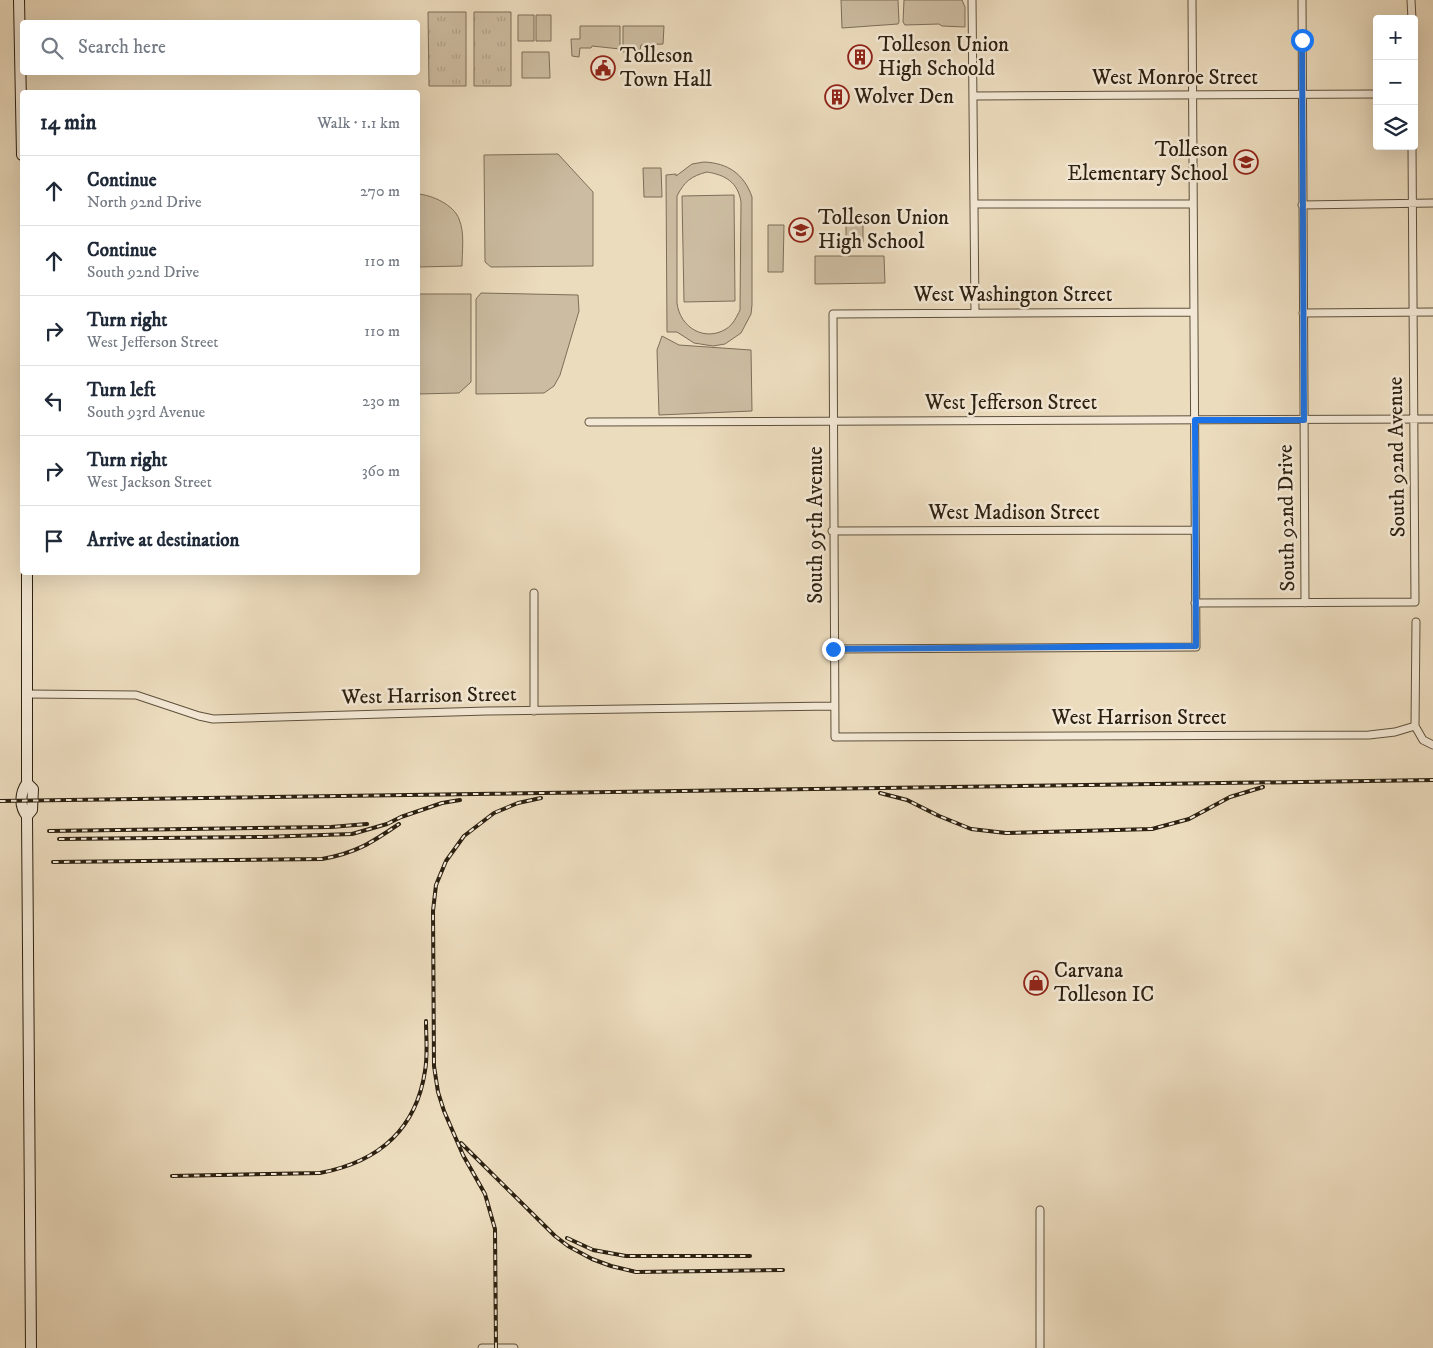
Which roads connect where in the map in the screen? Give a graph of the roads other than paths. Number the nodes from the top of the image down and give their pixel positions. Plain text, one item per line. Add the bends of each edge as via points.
1 (19, 0) edge
2 (972, 0) edge
3 (1192, 0) edge
4 (1302, 0) edge
5 (1411, 0) edge
6 (1412, 15) edge
7 (20, 52) edge
8 (20, 75) edge
9 (21, 90) edge
10 (1303, 94) junction
11 (1373, 94) edge
12 (1193, 95) junction
13 (974, 96) junction
14 (1412, 150) edge
15 (1433, 203) edge
16 (974, 204) junction
17 (1193, 204) junction
18 (1413, 204) junction
19 (1302, 205) junction
20 (1194, 312) junction
21 (1413, 312) junction
22 (1433, 312) edge
23 (975, 313) junction
24 (1304, 313) junction
25 (833, 314) joint
26 (1414, 419) junction
27 (1433, 419) edge
28 (1195, 420) junction
29 (1304, 420) junction
30 (833, 421) junction
31 (589, 422) dead end
32 (1195, 530) junction
33 (832, 531) junction
34 (27, 575) edge
35 (534, 593) dead end
36 (1305, 602) junction
37 (1195, 603) junction
38 (1416, 622) dead end
39 (833, 649) junction
40 (28, 694) junction
41 (834, 706) junction
42 (534, 711) junction
43 (1416, 726) junction
44 (835, 737) joint
45 (1433, 745) edge
46 (1040, 1210) dead end
47 (31, 1348) edge
48 (482, 1348) edge
49 (514, 1348) edge
50 (1040, 1348) edge

1 - 7 main road
2 - 13 street
3 - 12 street
4 - 10 street, South 92nd Drive
5 - 6 street
8 - 9 main road
10 - 11 street, West Monroe Street
10 - 12 street, West Monroe Street
10 - 19 street, South 92nd Drive
12 - 13 street, West Monroe Street
12 - 17 street
13 - 16 street
14 - 18 street, South 92nd Avenue
15 - 18 street
16 - 17 street
16 - 23 street
17 - 20 street
18 - 19 street
18 - 21 street, South 92nd Avenue
19 - 24 street, South 92nd Drive
20 - 23 street, West Washington Street
20 - 28 street
21 - 22 street
21 - 24 street
21 - 26 street, South 92nd Avenue
23 - 25 street, West Washington Street
24 - 29 street, South 92nd Drive
25 - 30 street, South 95th Avenue
26 - 27 street, West Jefferson Street
26 - 29 street, West Jefferson Street
26 - 36 street, South 92nd Avenue via 1416,602
28 - 29 street, West Jefferson Street
28 - 30 street, West Jefferson Street
28 - 32 street
29 - 36 street, South 92nd Drive
30 - 31 street, West Jefferson Street
30 - 33 street, South 95th Avenue
32 - 33 street, West Madison Street
32 - 37 street
33 - 39 street, South 95th Avenue
34 - 40 main road
35 - 42 street
36 - 37 street
37 - 39 street via 1196,646
38 - 43 street
39 - 41 street, South 95th Avenue
40 - 42 street, West Harrison Street via 136,695 213,719
40 - 47 main road via 27,783 32,790 32,810 27,816
41 - 42 street, West Harrison Street
41 - 44 street, South 95th Avenue
43 - 44 street, West Harrison Street via 1369,735
43 - 45 street via 1423,740
46 - 50 street
48 - 49 street

